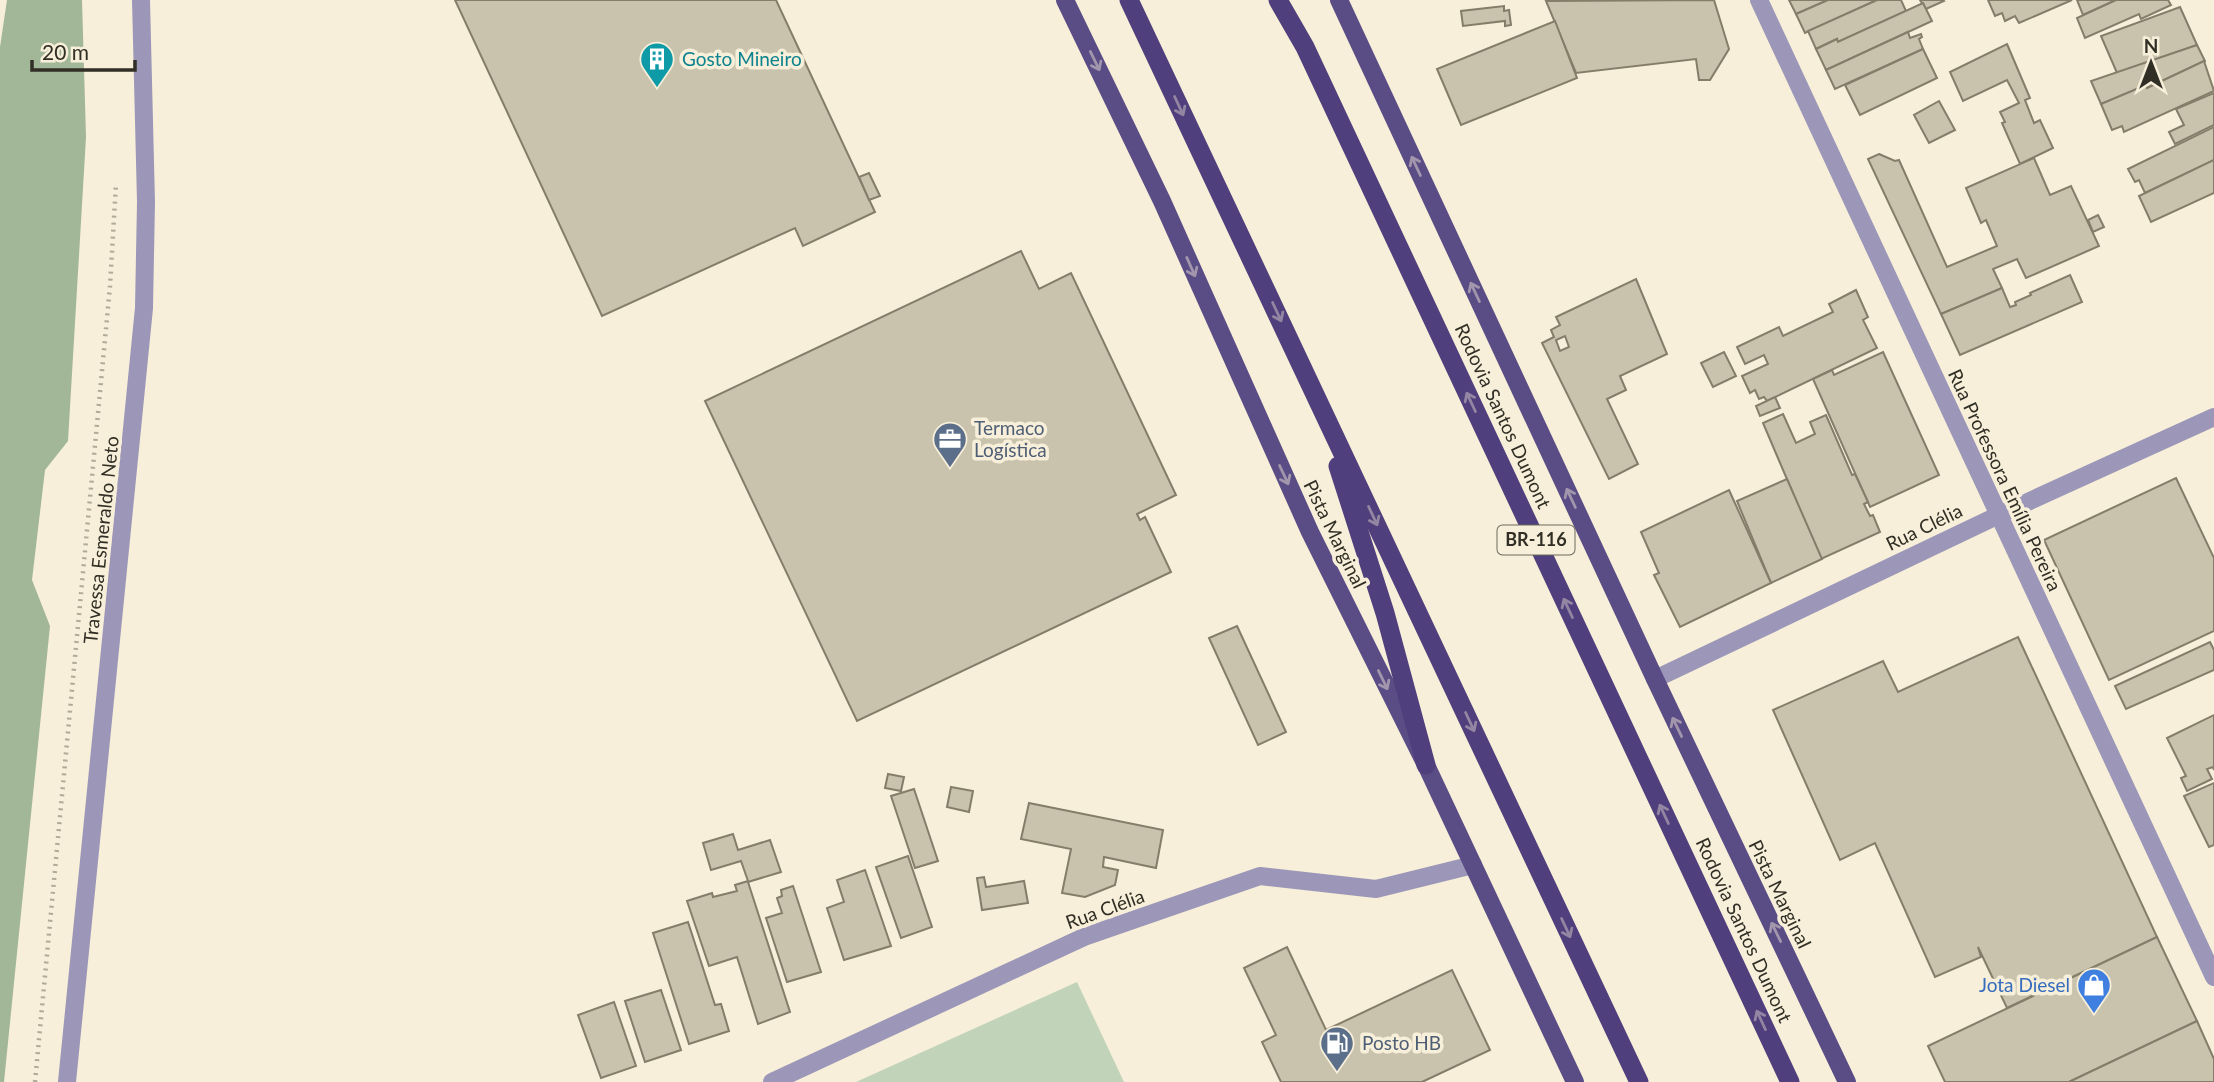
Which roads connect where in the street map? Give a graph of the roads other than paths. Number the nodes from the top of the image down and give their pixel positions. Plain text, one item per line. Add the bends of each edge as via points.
1 (141, 0) edge
2 (1065, 0) edge
3 (1129, 0) edge
4 (1278, 0) edge
5 (1292, 0) edge
6 (1339, 0) edge
7 (1759, 0) edge
8 (1305, 47) junction
9 (1313, 388) junction
10 (2214, 417) edge
11 (1999, 515) junction
12 (1655, 679) junction
13 (1426, 765) junction
14 (1473, 865) junction
15 (2214, 977) edge
16 (67, 1082) edge
17 (772, 1082) edge
18 (1575, 1082) edge
19 (1639, 1082) edge
20 (1790, 1082) edge
21 (1847, 1082) edge

1 - 16 street, Travessa Esmeraldo Neto via 144,308
2 -> 13 main road, Pista Marginal via 1162,201 1310,532
3 -> 9 highway
4 - 8 highway, Rodovia Santos Dumont / BR-116
5 - 8 highway
12 -> 6 main road, Pista Marginal / BR-116
7 - 11 street, Rua Professora Emília Pereira
20 -> 8 highway, Rodovia Santos Dumont / BR-116
9 - 13 highway via 1385,612
9 -> 19 highway
10 - 11 street, Rua Clélia
11 - 12 street, Rua Clélia
11 - 15 street, Rua Professora Emília Pereira
21 -> 12 main road, Pista Marginal / BR-116
13 - 14 main road, Pista Marginal
14 - 17 street, Rua Clélia via 1376,889 1259,876 1084,937
14 - 18 main road, Pista Marginal

